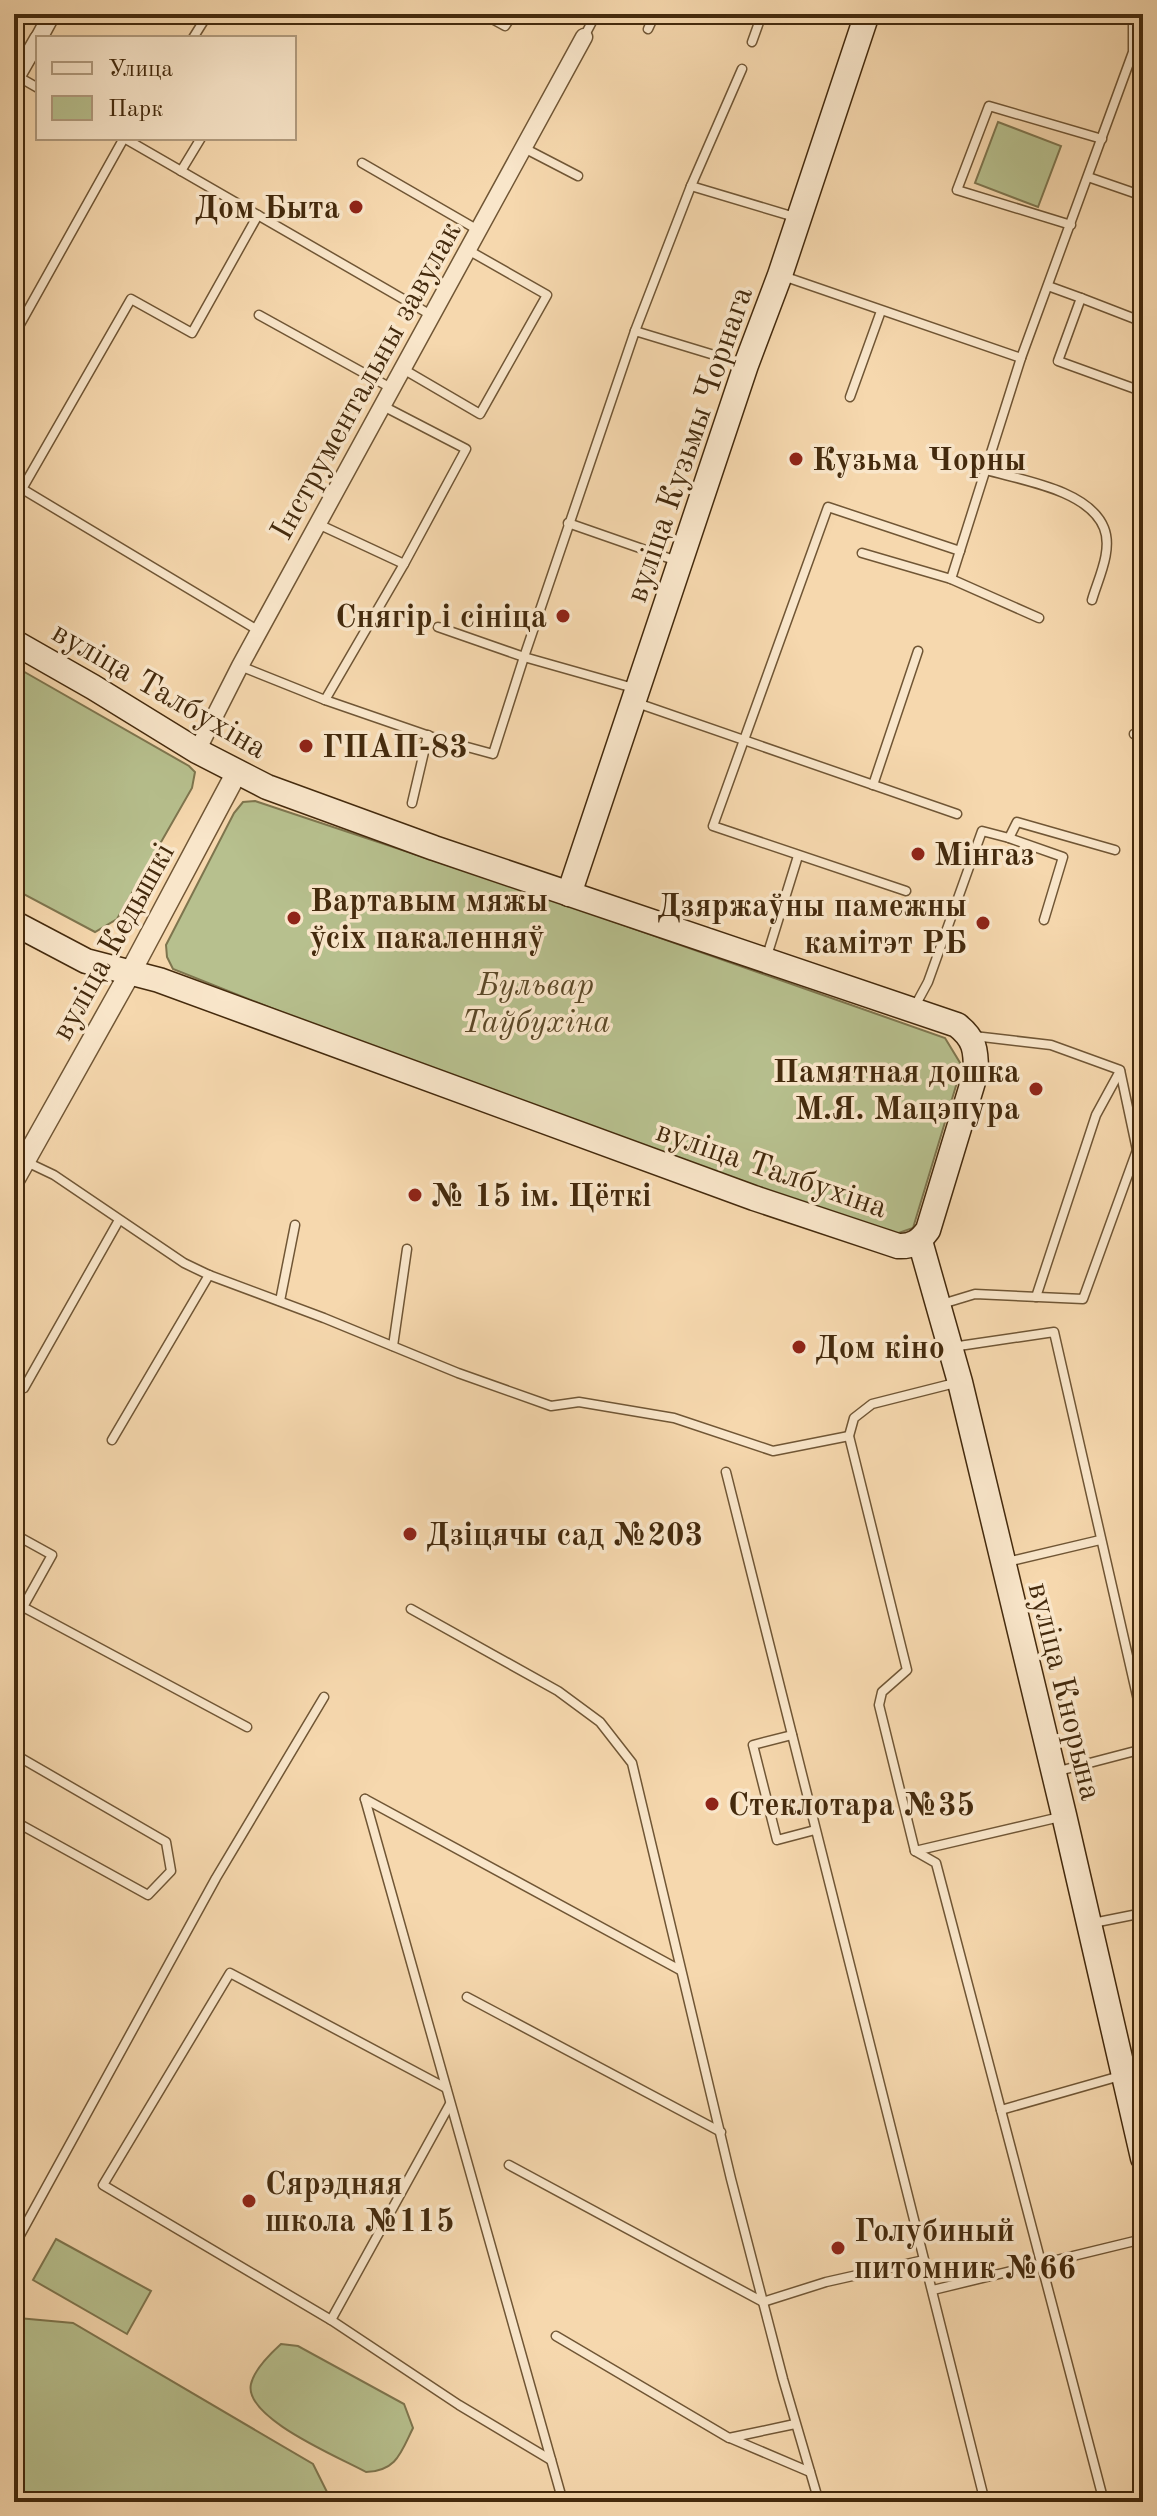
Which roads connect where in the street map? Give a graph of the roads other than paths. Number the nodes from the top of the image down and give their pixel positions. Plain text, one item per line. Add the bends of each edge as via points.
1 (52, 14) edge
2 (187, 14) edge
3 (483, 14) edge
4 (513, 14) edge
5 (596, 14) edge
6 (655, 14) edge
7 (762, 14) edge
8 (867, 14) edge
9 (1133, 14) edge
10 (205, 18) edge
11 (648, 29) dead end
12 (40, 36) edge
13 (194, 36) edge
14 (584, 37) joint
15 (752, 42) dead end
16 (36, 43) edge
17 (1133, 52) junction
18 (1143, 56) edge
19 (742, 69) dead end
20 (16, 78) edge
21 (36, 87) edge
22 (1102, 139) junction
23 (123, 140) edge
24 (127, 140) edge
25 (200, 140) edge
26 (524, 148) junction
27 (362, 163) dead end
28 (181, 171) junction
29 (578, 176) dead end
30 (1088, 177) junction
31 (691, 186) junction
32 (1143, 196) edge
33 (258, 215) junction
34 (799, 219) junction
35 (1071, 225) junction
36 (479, 230) junction
37 (468, 250) junction
38 (780, 275) junction
39 (1048, 286) junction
40 (1081, 298) junction
41 (881, 311) junction
42 (259, 315) dead end
43 (432, 316) junction
44 (1143, 322) edge
45 (635, 331) junction
46 (14, 335) edge
47 (724, 358) dead end
48 (1021, 358) junction
49 (403, 369) junction
50 (391, 388) junction
51 (1141, 391) dead end
52 (850, 397) dead end
53 (383, 405) junction
54 (986, 470) junction
55 (18, 487) edge
56 (568, 523) junction
57 (318, 524) junction
58 (960, 551) junction
59 (862, 553) dead end
60 (681, 562) junction
61 (404, 564) junction
62 (951, 579) junction
63 (1092, 600) dead end
64 (1039, 618) dead end
65 (438, 627) dead end
66 (259, 631) junction
67 (14, 642) edge
68 (918, 651) dead end
69 (524, 657) junction
70 (240, 666) junction
71 (636, 695) junction
72 (325, 700) junction
73 (428, 735) junction
74 (744, 740) junction
75 (197, 751) junction
76 (237, 772) junction
77 (873, 785) junction
78 (412, 803) dead end
79 (957, 814) dead end
80 (1009, 838) junction
81 (1115, 850) dead end
82 (798, 856) junction
83 (906, 891) dead end
84 (569, 894) junction
85 (1044, 920) dead end
86 (17, 930) edge
87 (766, 960) junction
88 (130, 973) junction
89 (913, 1010) junction
90 (969, 1036) junction
91 (1120, 1070) junction
92 (1140, 1150) edge
93 (17, 1166) edge
94 (119, 1220) junction
95 (295, 1225) dead end
96 (920, 1241) junction
97 (407, 1249) dead end
98 (209, 1275) junction
99 (1036, 1297) junction
100 (280, 1301) junction
101 (938, 1306) junction
102 (393, 1346) junction
103 (950, 1347) junction
104 (960, 1382) junction
105 (24, 1388) dead end
106 (849, 1436) junction
107 (112, 1440) dead end
108 (726, 1472) dead end
109 (14, 1534) edge
110 (1100, 1540) junction
111 (1002, 1563) junction
112 (23, 1607) junction
113 (411, 1609) dead end
114 (14, 1623) edge
115 (324, 1697) dead end
116 (1143, 1722) edge
117 (247, 1727) dead end
118 (792, 1735) junction
119 (1143, 1749) edge
120 (14, 1754) edge
121 (1054, 1773) junction
122 (1064, 1815) junction
123 (14, 1821) edge
124 (815, 1830) junction
125 (915, 1851) junction
126 (1143, 1913) edge
127 (1088, 1924) junction
128 (681, 1971) junction
129 (467, 1997) dead end
130 (1124, 2075) junction
131 (446, 2088) junction
132 (450, 2103) junction
133 (1001, 2110) junction
134 (721, 2132) junction
135 (1143, 2158) edge
136 (509, 2165) dead end
137 (1143, 2239) edge
138 (14, 2246) edge
139 (924, 2260) junction
140 (1041, 2262) junction
141 (933, 2290) junction
142 (763, 2302) junction
143 (331, 2320) junction
144 (556, 2336) dead end
145 (795, 2424) junction
146 (729, 2438) junction
147 (551, 2460) junction
148 (810, 2472) junction
149 (564, 2501) edge
150 (819, 2502) edge
151 (985, 2502) edge
152 (1104, 2502) edge

1 - 12 street
2 - 10 lane
3 - 4 lane via 505,26
5 - 14 lane
6 - 11 lane
7 - 15 lane
8 - 34 main road, вуліца Кузьмы Чорнага
9 - 17 lane
10 - 13 lane
14 - 26 street, Інструментальны завулак
16 - 20 street
17 - 18 lane
17 - 22 lane
19 - 31 lane
20 - 21 lane
22 - 30 lane
22 - 35 lane via 989,106 957,190
23 - 46 lane
24 - 28 lane
25 - 28 lane
26 - 29 lane
26 - 36 street, Інструментальны завулак
27 - 36 lane
28 - 33 lane
30 - 32 lane
30 - 35 lane
31 - 34 lane
31 - 45 lane
33 - 43 lane
33 - 55 lane via 192,333 131,299
34 - 38 main road, вуліца Кузьмы Чорнага
35 - 39 lane
36 - 37 street, Інструментальны завулак
37 - 43 street, Інструментальны завулак
37 - 49 lane via 547,295 480,414
38 - 41 lane
38 - 60 main road, вуліца Кузьмы Чорнага
39 - 40 lane
39 - 48 lane
40 - 44 lane
40 - 51 lane via 1058,361
41 - 48 lane
41 - 52 lane
42 - 50 lane
43 - 49 street, Інструментальны завулак
45 - 47 lane
45 - 56 lane
48 - 54 lane
49 - 50 street, Інструментальны завулак
50 - 53 street, Інструментальны завулак
53 - 57 street, Інструментальны завулак
53 - 61 lane via 466,449
54 - 58 lane
54 - 63 lane via 1070,494 1090,509 1105,529 1105,557
55 - 66 lane
56 - 60 lane
56 - 69 lane
57 - 61 lane
57 - 66 street, Інструментальны завулак
58 - 62 lane
58 - 74 lane via 828,507
59 - 62 lane
60 - 71 main road, вуліца Кузьмы Чорнага
61 - 72 lane
62 - 64 lane
65 - 69 lane
66 - 70 street, Інструментальны завулак
67 - 75 main road, вуліца Талбухіна
68 - 77 lane
69 - 71 lane
69 - 73 lane via 493,754
70 - 72 lane
70 - 75 street, Інструментальны завулак
71 - 74 lane
71 - 84 main road, вуліца Кузьмы Чорнага
72 - 73 lane
73 - 78 lane
74 - 77 lane
74 - 82 lane via 713,826
75 - 76 main road, вуліца Талбухіна
76 - 84 main road, вуліца Талбухіна
76 - 88 street, вуліца Кедышкі
77 - 79 lane
80 - 81 lane via 1017,822
80 - 85 lane via 1063,857
80 - 89 lane via 982,831
82 - 83 lane
82 - 87 lane
84 - 87 main road, вуліца Талбухіна
86 - 88 main road, вуліца Талбухіна via 86,961
87 - 89 main road, вуліца Талбухіна
88 - 93 street, вуліца Кедышкі
88 - 96 main road, вуліца Талбухіна via 768,1203 898,1246
89 - 90 main road, вуліца Талбухіна via 957,1025
90 - 91 lane via 1051,1045
90 - 96 main road, вуліца Талбухіна via 975,1045 976,1072 934,1215
91 - 92 lane
91 - 99 lane via 1096,1115
92 - 99 lane via 1083,1299
93 - 94 lane via 54,1175
94 - 98 lane
94 - 105 lane
95 - 100 lane
96 - 101 main road, вуліца Кнорына
97 - 102 lane
98 - 100 lane
98 - 107 lane
99 - 101 lane via 975,1294
100 - 102 lane
101 - 103 main road, вуліца Кнорына
102 - 106 lane via 551,1406 579,1402 674,1418 773,1451
103 - 104 main road, вуліца Кнорына
103 - 110 lane via 1054,1332
104 - 106 lane via 872,1404 854,1418
104 - 111 main road, вуліца Кнорына
106 - 125 lane via 907,1670 882,1692 879,1705
108 - 118 lane
109 - 112 lane via 52,1555
110 - 111 lane
110 - 116 lane
111 - 121 main road, вуліца Кнорына
112 - 114 lane
112 - 117 lane
113 - 128 lane via 558,1691 600,1722 632,1763
115 - 138 lane via 216,1878
118 - 124 lane
118 - 124 lane via 753,1745 777,1840
119 - 121 lane
120 - 123 lane via 166,1842 171,1871 148,1895
121 - 122 main road, вуліца Кнорына
122 - 125 lane
122 - 127 main road, вуліца Кнорына
124 - 139 lane
125 - 133 lane via 936,1863
126 - 127 lane
127 - 130 main road, вуліца Кнорына
128 - 131 lane via 365,1799
128 - 134 lane
129 - 134 lane
130 - 133 lane
130 - 135 main road, вуліца Кнорына
131 - 132 lane
131 - 143 lane via 230,1973 103,2185
132 - 143 lane
132 - 147 lane
133 - 140 lane
134 - 142 lane
136 - 142 lane
137 - 140 lane
139 - 141 lane
139 - 142 lane
140 - 141 lane
140 - 152 lane
141 - 151 lane
142 - 145 lane
143 - 147 lane
144 - 146 lane
145 - 146 lane
145 - 148 lane
146 - 148 lane
147 - 149 lane
148 - 150 lane

